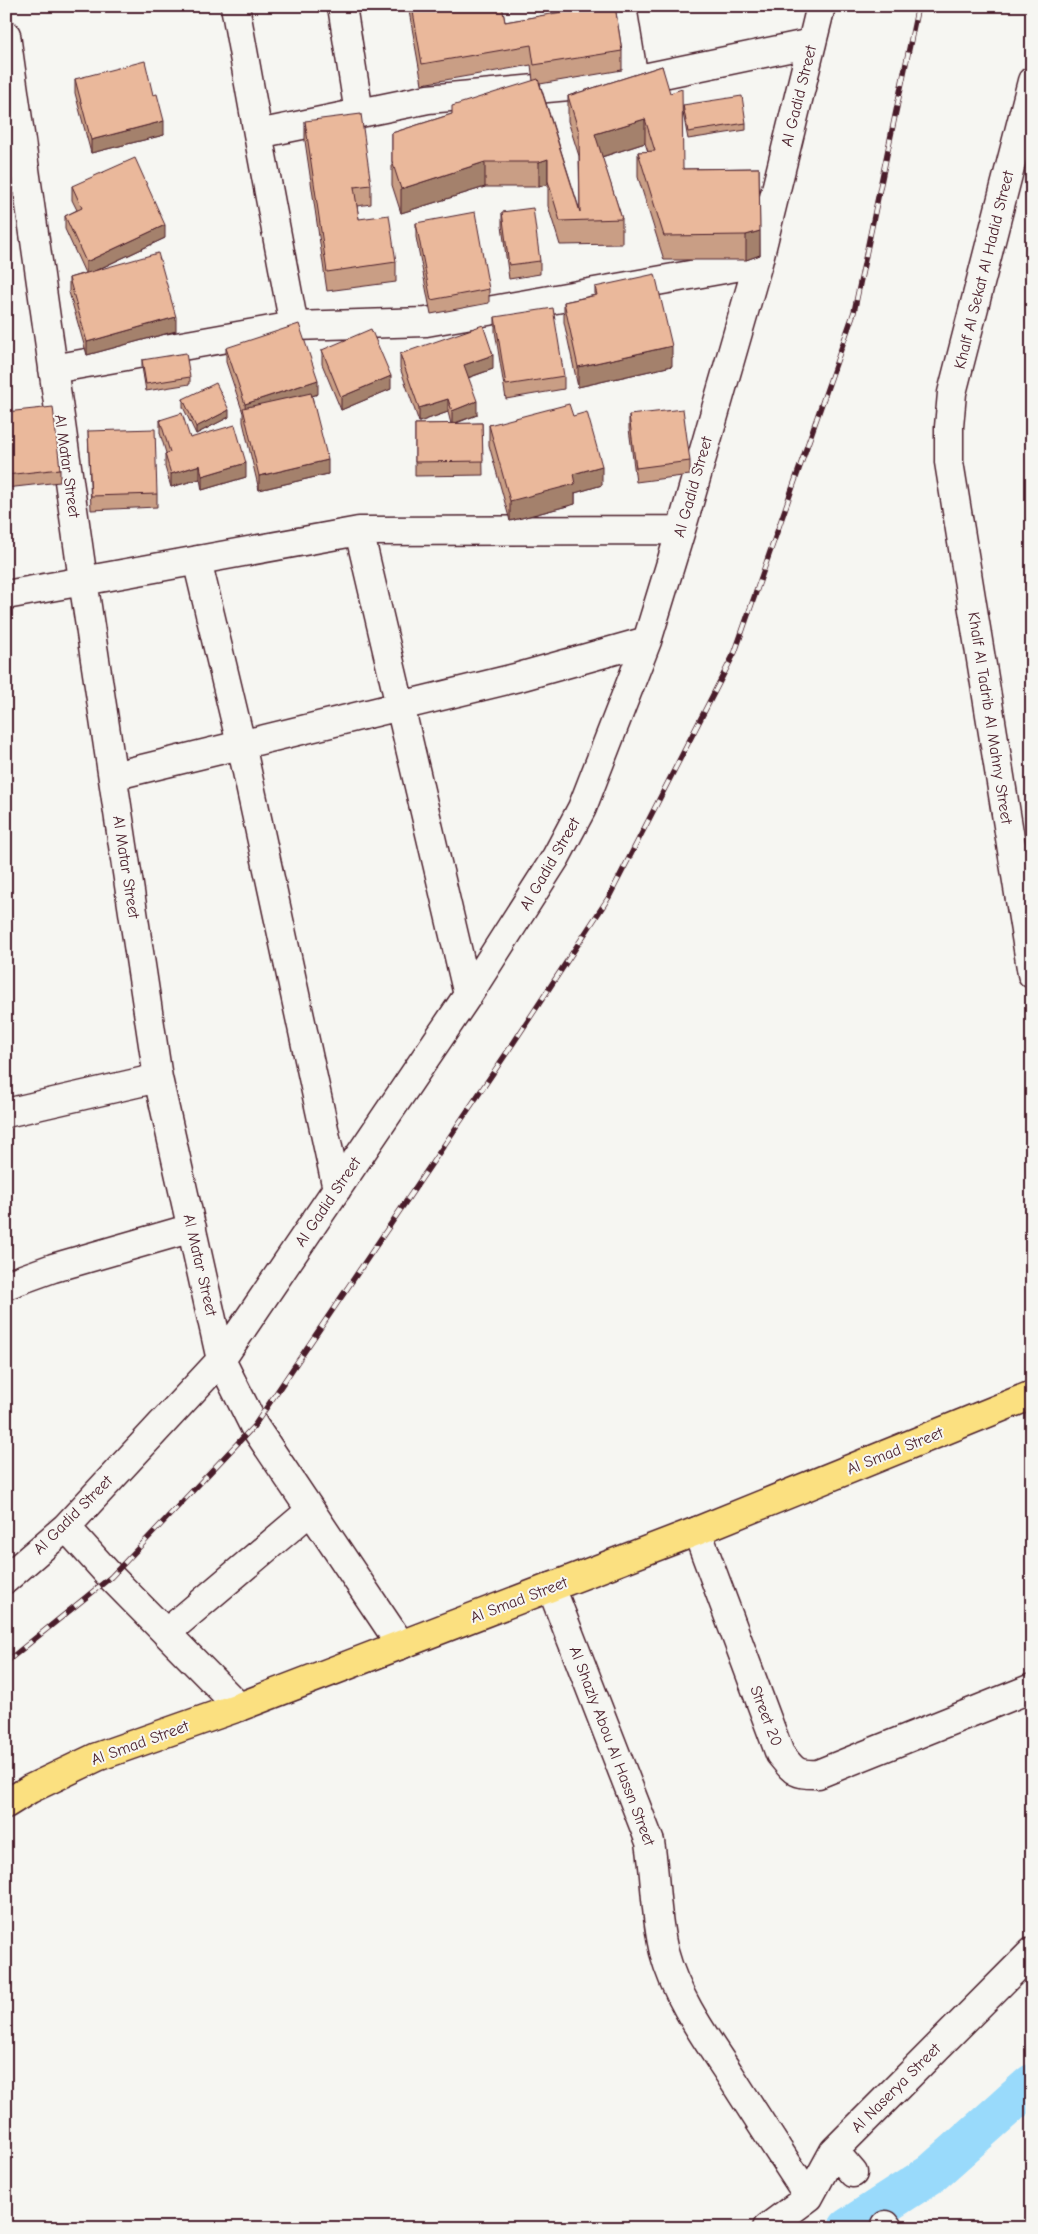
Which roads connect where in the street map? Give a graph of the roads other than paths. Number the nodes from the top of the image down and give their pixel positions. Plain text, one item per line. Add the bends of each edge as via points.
1 (235, 6) edge
2 (342, 6) edge
3 (622, 6) edge
4 (821, 6) edge
5 (6, 35) edge
6 (812, 43) junction
7 (634, 80) junction
8 (1032, 81) edge
9 (359, 113) junction
10 (258, 134) junction
11 (758, 263) junction
12 (294, 326) junction
13 (53, 369) junction
14 (949, 462) joint
15 (681, 530) junction
16 (359, 531) junction
17 (197, 560) junction
18 (83, 580) junction
19 (6, 594) edge
20 (647, 641) junction
21 (400, 707) junction
22 (241, 744) junction
23 (113, 776) junction
24 (1032, 974) edge
25 (468, 995) junction
26 (158, 1078) junction
27 (6, 1113) edge
28 (337, 1189) junction
29 (192, 1228) junction
30 (6, 1285) edge
31 (221, 1360) junction
32 (1032, 1395) edge
33 (310, 1511) junction
34 (66, 1527) junction
35 (697, 1532) junction
36 (6, 1578) edge
37 (552, 1587) junction
38 (166, 1633) junction
39 (401, 1645) junction
40 (1032, 1688) edge
41 (239, 1708) junction
42 (6, 1804) edge
43 (1032, 1952) edge
44 (834, 2151) junction
45 (853, 2173) dead end
46 (809, 2197) junction
47 (767, 2228) edge

1 - 10 street
2 - 9 street
3 - 7 street
4 - 6 street, Al Gadid Street
5 - 13 street, Al Matar Street
6 - 7 street
6 - 11 street, Al Gadid Street
7 - 9 street via 428,99
8 - 14 street, Khalf Al Sekat Al Hadid Street via 952,394
9 - 10 street
10 - 12 street
11 - 12 street via 426,322
11 - 15 street, Al Gadid Street
12 - 13 street
13 - 18 street, Al Matar Street
14 - 24 street, Khalf Al Tadrib Al Mahny Street
15 - 16 street
15 - 20 street, Al Gadid Street
16 - 17 street
16 - 21 street
17 - 18 street
17 - 22 street
18 - 19 street
18 - 23 street, Al Matar Street
20 - 21 street
20 - 25 street, Al Gadid Street via 582,808 556,857
21 - 22 street
21 - 25 street
22 - 23 street
22 - 28 street
23 - 26 street, Al Matar Street
25 - 28 street, Al Gadid Street
26 - 27 street
26 - 29 street, Al Matar Street
28 - 31 street, Al Gadid Street
29 - 30 street
29 - 31 street, Al Matar Street
31 - 33 street, Al Matar Street via 254,1426
31 - 34 street, Al Gadid Street
32 - 35 highway, Al Smad Street
33 - 38 street
33 - 39 street, Al Matar Street
34 - 36 street, Al Gadid Street
34 - 38 street
35 - 37 highway, Al Smad Street
35 - 40 street, Street 20 via 780,1754 801,1775 818,1774
37 - 39 highway, Al Smad Street
37 - 46 street, Al Shazly Abou Al Hassn Street via 650,1842 656,1910 664,1952 680,1993 701,2031
38 - 41 street
39 - 41 highway, Al Smad Street
41 - 42 highway, Al Smad Street via 97,1757
43 - 44 street, Al Naserya Street
44 - 45 street
44 - 46 street, Al Naserya Street
46 - 47 street, Al Naserya Street

